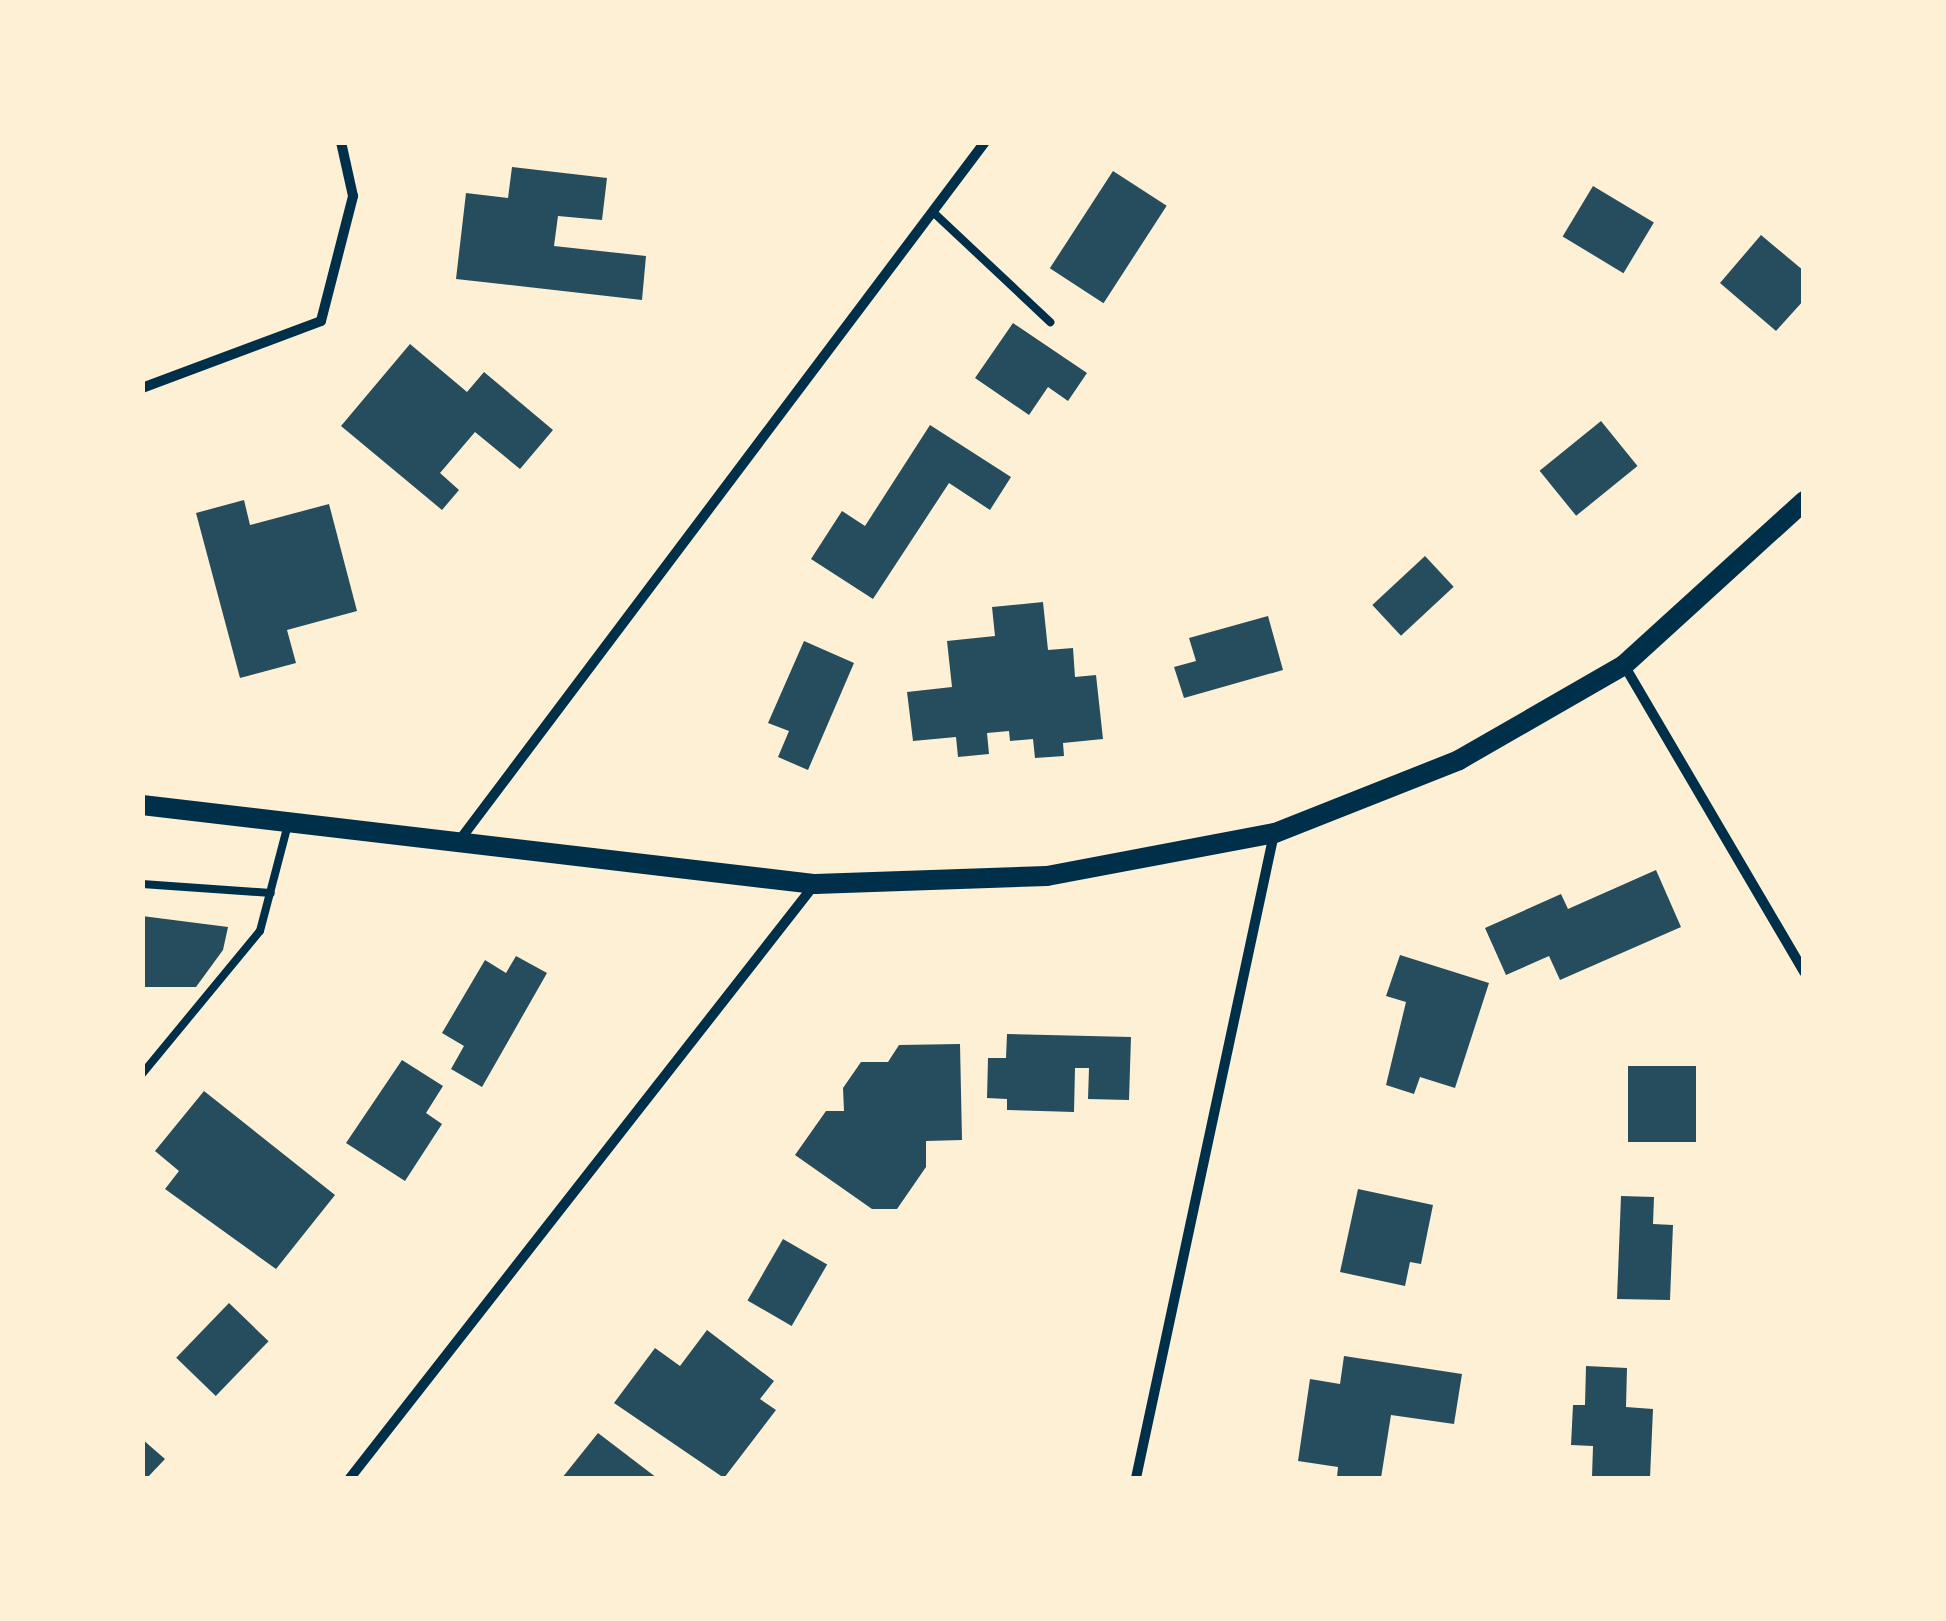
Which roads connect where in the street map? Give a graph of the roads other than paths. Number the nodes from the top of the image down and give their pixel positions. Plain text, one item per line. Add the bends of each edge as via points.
1 (342, 142) edge
2 (985, 142) edge
3 (932, 212) junction
4 (1050, 322) dead end
5 (142, 388) edge
6 (1804, 501) edge
7 (1624, 665) junction
8 (142, 804) edge
9 (288, 824) junction
10 (1274, 833) junction
11 (462, 838) junction
12 (142, 884) edge
13 (816, 884) junction
14 (271, 893) junction
15 (1804, 972) edge
16 (142, 1074) edge
17 (350, 1478) edge
18 (1136, 1478) edge

1 - 5 street via 353,196 321,321
2 - 3 street
3 - 4 lane
3 - 11 street
6 - 7 main road
7 - 10 main road via 1458,760
7 - 15 street
8 - 9 main road
9 - 11 main road
9 - 14 lane
10 - 13 main road via 1046,876
10 - 18 street
11 - 13 main road
12 - 14 lane
13 - 17 street
14 - 16 lane via 260,931

